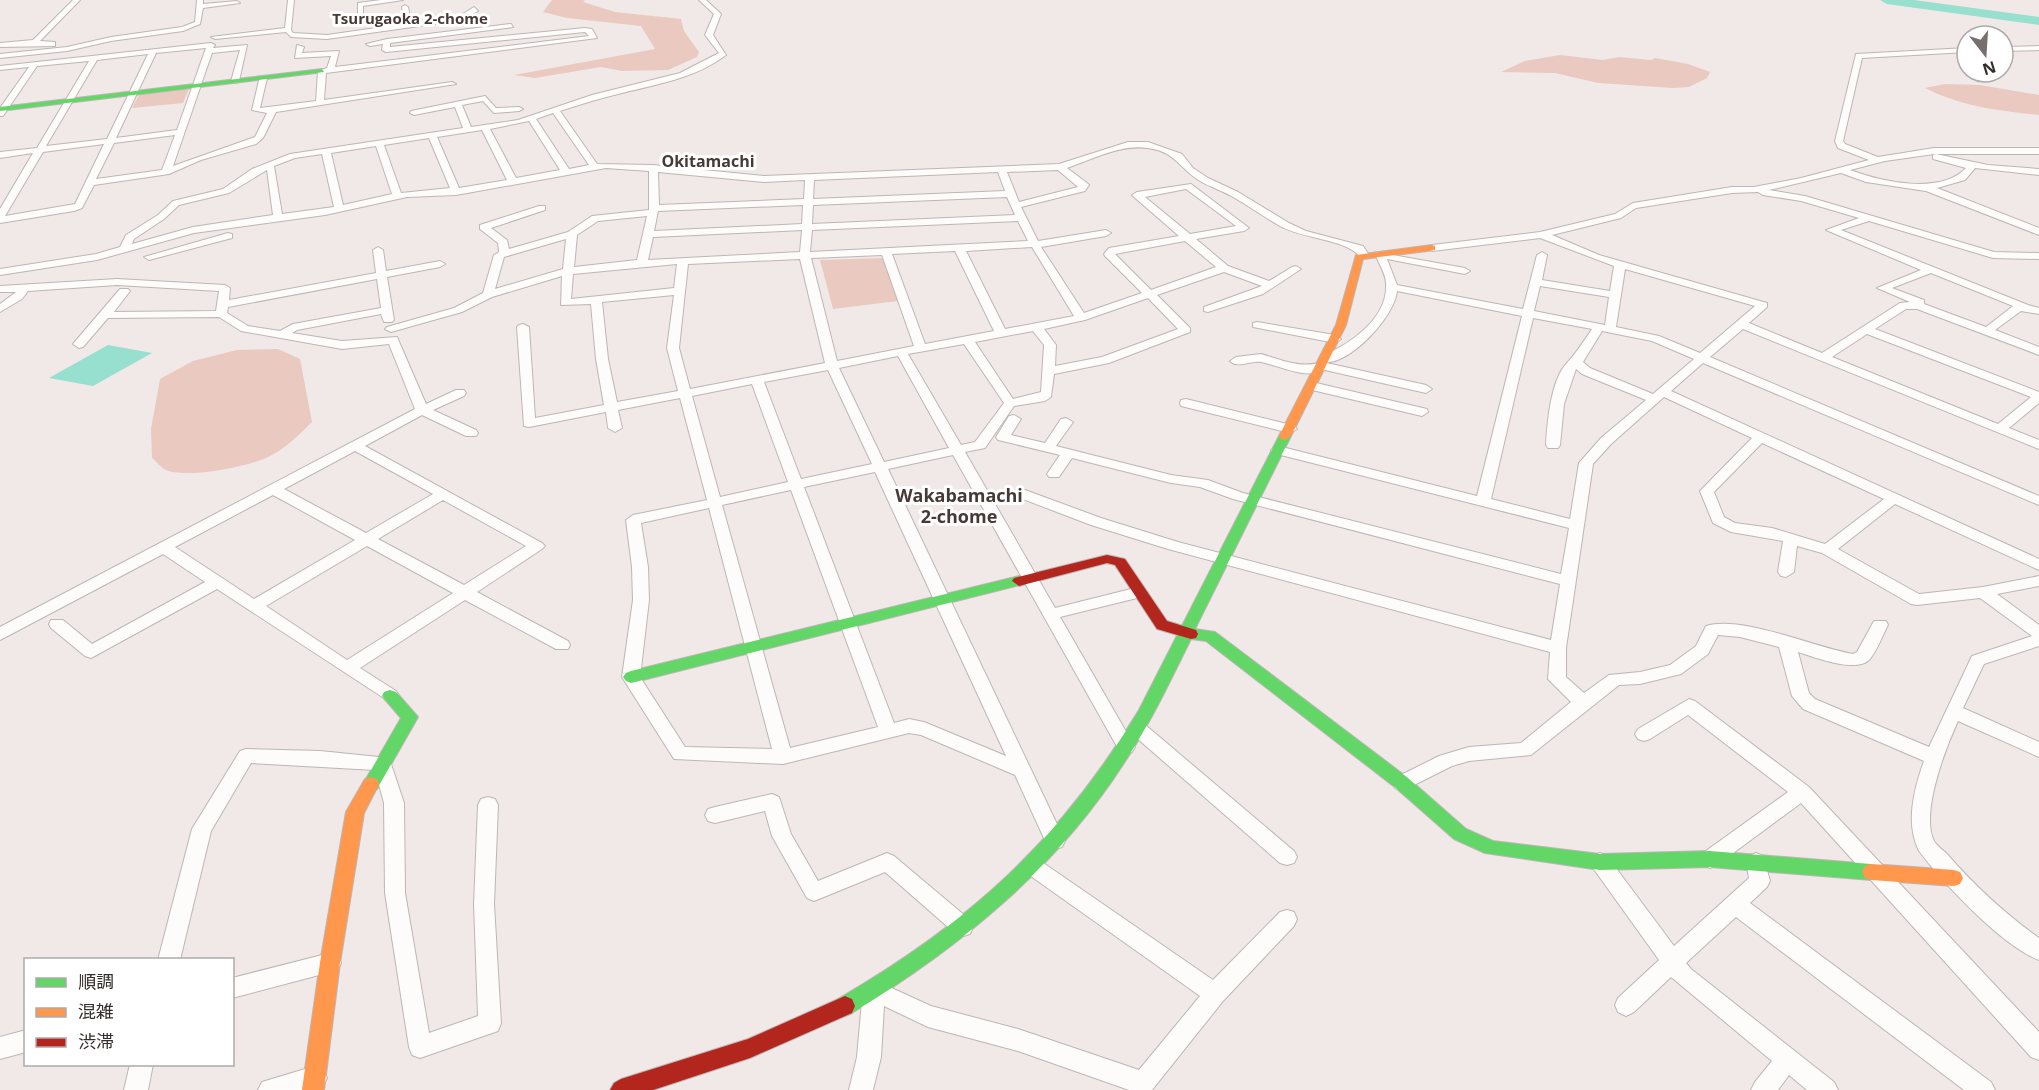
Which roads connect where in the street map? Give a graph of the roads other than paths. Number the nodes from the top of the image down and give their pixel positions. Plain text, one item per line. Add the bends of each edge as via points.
1 (77, 0) edge
2 (291, 0) edge
3 (400, 0) edge
4 (471, 0) edge
5 (702, 0) edge
6 (200, 3) edge
7 (237, 3) dead end
8 (227, 4) junction
9 (360, 4) junction
10 (350, 5) dead end
11 (405, 7) dead end
12 (474, 9) junction
13 (226, 14) dead end
14 (407, 17) junction
15 (511, 26) dead end
16 (288, 30) junction
17 (500, 39) junction
18 (387, 41) junction
19 (35, 42) junction
20 (370, 44) dead end
21 (0, 45) edge
22 (67, 45) dead end
23 (300, 47) dead end
24 (210, 48) junction
25 (2039, 48) edge
26 (2015, 49) edge
27 (503, 51) junction
28 (1955, 51) edge
29 (153, 52) junction
30 (0, 56) edge
31 (94, 58) junction
32 (35, 64) junction
33 (0, 68) edge
34 (326, 71) junction
35 (263, 78) junction
36 (235, 81) junction
37 (452, 84) dead end
38 (197, 86) junction
39 (133, 93) junction
40 (69, 100) junction
41 (320, 103) junction
42 (457, 104) junction
43 (519, 109) dead end
44 (1, 110) edge
45 (273, 110) junction
46 (555, 110) junction
47 (414, 113) dead end
48 (531, 118) junction
49 (485, 128) junction
50 (468, 130) junction
51 (180, 132) junction
52 (360, 135) dead end
53 (432, 135) junction
54 (110, 141) junction
55 (379, 143) junction
56 (356, 146) junction
57 (40, 150) junction
58 (326, 151) junction
59 (2039, 151) edge
60 (1912, 154) junction
61 (0, 155) edge
62 (1878, 160) junction
63 (1971, 165) junction
64 (267, 166) junction
65 (595, 167) junction
66 (1060, 167) junction
67 (654, 168) junction
68 (1002, 169) junction
69 (1841, 170) junction
70 (166, 172) junction
71 (566, 172) junction
72 (2039, 172) edge
73 (810, 177) junction
74 (513, 182) junction
75 (90, 183) junction
76 (1928, 188) junction
77 (1754, 190) junction
78 (456, 192) junction
79 (1009, 194) junction
80 (397, 196) junction
81 (807, 202) junction
82 (1015, 206) junction
83 (542, 208) dead end
84 (339, 209) junction
85 (653, 210) junction
86 (0, 218) edge
87 (1020, 218) junction
88 (278, 219) junction
89 (1866, 219) junction
90 (235, 223) junction
91 (805, 228) junction
92 (2039, 232) edge
93 (1106, 233) dead end
94 (572, 234) junction
95 (649, 234) junction
96 (1540, 235) junction
97 (1188, 238) junction
98 (1034, 244) junction
99 (959, 248) junction
100 (1432, 248) joint
101 (378, 250) dead end
102 (123, 251) junction
103 (886, 252) junction
104 (504, 254) junction
105 (1380, 254) junction
106 (1364, 255) junction
107 (1542, 255) dead end
108 (805, 256) junction
109 (2039, 256) edge
110 (149, 257) dead end
111 (29, 258) dead end
112 (683, 261) junction
113 (642, 263) junction
114 (440, 264) dead end
115 (1620, 264) junction
116 (1224, 268) junction
117 (1296, 269) dead end
118 (1930, 270) junction
119 (5, 271) edge
120 (1465, 271) dead end
121 (569, 272) junction
122 (381, 275) junction
123 (1536, 282) junction
124 (1270, 285) junction
125 (1392, 287) junction
126 (26, 288) junction
127 (0, 289) edge
128 (124, 291) dead end
129 (678, 291) junction
130 (488, 295) junction
131 (1148, 295) junction
132 (1616, 295) junction
133 (596, 300) junction
134 (2023, 306) junction
135 (0, 309) edge
136 (222, 309) junction
137 (1208, 309) dead end
138 (386, 310) junction
139 (2039, 310) edge
140 (1528, 314) junction
141 (105, 315) junction
142 (1081, 318) junction
143 (1741, 324) junction
144 (1036, 326) junction
145 (1257, 326) dead end
146 (523, 327) dead end
147 (1605, 328) junction
148 (1991, 328) junction
149 (1867, 330) junction
150 (1001, 333) junction
151 (392, 334) junction
152 (282, 335) junction
153 (967, 339) junction
154 (1335, 339) junction
155 (79, 344) dead end
156 (2039, 345) edge
157 (921, 348) junction
158 (2039, 351) edge
159 (901, 352) junction
160 (1702, 357) junction
161 (1823, 357) junction
162 (1236, 361) dead end
163 (1576, 363) junction
164 (832, 365) junction
165 (1323, 365) junction
166 (1050, 371) junction
167 (758, 380) junction
168 (1312, 386) junction
169 (1425, 389) dead end
170 (460, 393) dead end
171 (685, 393) junction
172 (1658, 396) junction
173 (2039, 396) edge
174 (1010, 403) junction
175 (1186, 403) dead end
176 (611, 407) junction
177 (422, 410) junction
178 (1422, 412) dead end
179 (1014, 420) dead end
180 (1066, 422) dead end
181 (615, 428) dead end
182 (1290, 429) junction
183 (2000, 429) junction
184 (471, 433) dead end
185 (1760, 437) junction
186 (2039, 445) edge
187 (356, 446) junction
188 (1552, 446) dead end
189 (1048, 448) junction
190 (958, 450) junction
191 (1278, 450) junction
192 (1069, 453) junction
193 (882, 467) junction
194 (1054, 474) dead end
195 (797, 485) junction
196 (273, 489) junction
197 (1020, 493) dead end
198 (443, 494) junction
199 (1252, 499) junction
200 (1893, 499) junction
201 (1483, 501) junction
202 (2039, 501) edge
203 (716, 502) junction
204 (1578, 525) junction
205 (366, 539) junction
206 (1791, 539) junction
207 (164, 547) junction
208 (1827, 550) junction
209 (1226, 559) junction
210 (2039, 565) edge
211 (1786, 572) dead end
212 (1031, 578) junction
213 (1569, 581) junction
214 (2039, 581) edge
215 (217, 582) junction
216 (1983, 592) junction
217 (464, 593) junction
218 (1131, 594) dead end
219 (942, 599) junction
220 (254, 606) junction
221 (1052, 614) junction
222 (848, 623) junction
223 (57, 624) dead end
224 (1880, 625) dead end
225 (0, 633) edge
226 (2039, 633) edge
227 (1187, 634) junction
228 (2039, 640) edge
229 (1787, 644) junction
230 (562, 645) dead end
231 (754, 646) junction
232 (1558, 648) junction
233 (347, 668) junction
234 (631, 677) junction
235 (390, 696) joint
236 (1583, 702) junction
237 (1953, 711) junction
238 (1137, 728) junction
239 (888, 730) junction
240 (1644, 734) dead end
241 (1126, 747) junction
242 (2039, 750) edge
243 (783, 757) junction
244 (1933, 757) junction
245 (382, 763) junction
246 (1024, 771) junction
247 (1401, 783) junction
248 (1802, 792) junction
249 (488, 806) dead end
250 (714, 815) dead end
251 (1055, 841) junction
252 (1287, 857) dead end
253 (1710, 859) junction
254 (1600, 862) junction
255 (1756, 862) junction
256 (1032, 866) junction
257 (1875, 870) junction
258 (1954, 878) junction
259 (1735, 904) junction
260 (1287, 919) dead end
261 (963, 927) junction
262 (2039, 950) edge
263 (170, 958) edge
264 (1672, 962) junction
265 (330, 963) junction
266 (234, 987) edge
267 (874, 990) junction
268 (1215, 994) junction
269 (1626, 1005) dead end
270 (24, 1042) edge
271 (0, 1048) edge
272 (2039, 1049) edge
273 (1788, 1059) junction
274 (142, 1066) edge
275 (314, 1084) edge
276 (1146, 1088) edge
277 (136, 1090) edge
278 (270, 1090) edge
279 (621, 1090) edge
280 (861, 1090) edge
281 (1763, 1090) edge
282 (1826, 1090) edge
283 (1983, 1090) edge

1 - 19 street
2 - 16 street
3 - 9 street
4 - 12 street
5 - 46 street via 718,14 709,35 722,54 683,75
6 - 8 street
6 - 30 street via 198,23 183,29 63,50
7 - 8 street
8 - 13 street
9 - 10 street
9 - 14 street via 360,21
11 - 14 street
12 - 14 street
12 - 16 street via 462,18 327,37 300,37
15 - 18 street
16 - 24 street via 215,36
17 - 18 street via 391,51 386,50
17 - 27 street
17 - 27 street via 590,30 593,39
18 - 20 street
19 - 21 street
19 - 22 street
23 - 34 street via 298,56 336,53
24 - 29 street
24 - 36 street via 244,47
24 - 38 street
25 - 26 street
27 - 34 street
28 - 62 street via 1859,56 1839,141 1848,150
29 - 31 street
29 - 39 street
31 - 32 street
31 - 40 street
32 - 33 street
32 - 44 street
34 - 35 street
34 - 41 street
35 - 36 street
35 - 45 street via 256,110
36 - 38 street
37 - 41 street
38 - 39 street
38 - 51 street
39 - 40 street
39 - 54 street
40 - 44 street
40 - 57 street
41 - 45 street
42 - 43 street via 488,97 494,111
42 - 47 street
42 - 50 street
45 - 70 street via 253,142
46 - 48 street
46 - 65 street
48 - 49 street
48 - 71 street
49 - 50 street
49 - 74 street
50 - 53 street
51 - 54 street
51 - 70 street
52 - 56 street via 356,137
53 - 55 street
53 - 78 street
54 - 57 street
54 - 75 street
55 - 56 street
55 - 80 street
56 - 58 street
57 - 61 street
57 - 86 street
58 - 64 street via 293,156
58 - 84 street
59 - 60 street
60 - 62 street
60 - 63 street
62 - 69 street
63 - 72 street
63 - 76 street via 1962,178
64 - 88 street via 271,168
64 - 102 street via 226,191 176,203 130,237
65 - 67 street
65 - 71 street
66 - 68 street
66 - 82 street via 1084,184 1082,189
66 - 106 street via 1118,146 1148,145 1179,156 1205,180 1285,225 1346,243 1359,248
67 - 73 street via 764,179
67 - 85 street
68 - 73 street
68 - 79 street
69 - 76 street via 1866,179
69 - 77 street
70 - 75 street
71 - 74 street
73 - 81 street
74 - 78 street
75 - 86 street via 79,206
76 - 92 street
77 - 89 street via 1802,198
77 - 96 street via 1633,206 1618,216
78 - 80 street
79 - 81 street
79 - 82 street
80 - 84 street
81 - 85 street
81 - 91 street
82 - 87 street
83 - 104 street via 484,227 503,242
84 - 88 street
85 - 94 street via 595,218
85 - 95 street
87 - 91 street
87 - 98 street
88 - 90 street
89 - 109 street via 1993,255
89 - 118 street via 1831,230
90 - 102 street via 193,230
90 - 110 street via 227,238
91 - 95 street
91 - 108 street
93 - 98 street
94 - 104 street
94 - 121 street
95 - 113 street
96 - 100 street
96 - 115 street
97 - 97 street via 1171,224 1137,195 1188,186 1244,228
97 - 116 street
97 - 131 street via 1113,250 1109,254
98 - 99 street
98 - 142 street
99 - 103 street
99 - 150 street
100 - 105 street
101 - 122 street
102 - 119 street
103 - 108 street
103 - 157 street
104 - 130 street via 499,255
105 - 106 street
105 - 120 street
105 - 125 street
106 - 154 street via 1357,261 1348,306
107 - 123 street
108 - 112 street
108 - 164 street
111 - 119 street
112 - 113 street
112 - 129 street
113 - 121 street
114 - 122 street
115 - 132 street
115 - 143 street via 1763,305
116 - 124 street
116 - 131 street
117 - 124 street
118 - 134 street
118 - 148 street via 1882,288
121 - 130 street
121 - 133 street via 565,303
122 - 136 street
122 - 138 street
123 - 132 street
123 - 140 street
124 - 137 street
125 - 140 street
125 - 165 street via 1383,314 1368,333
126 - 127 street
126 - 135 street
126 - 136 street via 117,282 225,288
128 - 141 street
129 - 133 street
129 - 171 street via 673,348
130 - 151 street
131 - 142 street
131 - 166 street via 1186,330 1105,360
132 - 147 street
133 - 176 street
134 - 139 street
134 - 148 street
136 - 141 street
136 - 152 street via 245,329
138 - 151 street
138 - 152 street via 293,327
140 - 147 street
140 - 201 street
141 - 155 street
142 - 144 street
143 - 160 street
143 - 161 street
144 - 150 street
144 - 166 street via 1050,345
145 - 154 street
146 - 176 street via 530,423
147 - 160 street via 1654,338
147 - 163 street
148 - 156 street
149 - 158 street via 1904,305 1919,306
149 - 161 street
149 - 173 street
150 - 153 street
151 - 152 street via 342,345
151 - 177 street
153 - 157 street
153 - 174 street
154 - 165 street
157 - 159 street
159 - 164 street
159 - 190 street
160 - 172 street
160 - 202 street
161 - 183 street
162 - 165 street via 1261,358 1290,369
163 - 172 street via 1586,371
163 - 188 street via 1559,393
164 - 167 street
164 - 193 street
165 - 168 street
165 - 169 street
166 - 174 street via 1047,394
167 - 171 street
167 - 195 street
168 - 178 street
168 - 182 street
170 - 177 street
171 - 176 street
171 - 203 street
172 - 185 street
172 - 204 street via 1586,463
173 - 183 street
174 - 190 street via 980,445
175 - 182 street
176 - 181 street
177 - 184 street
177 - 187 street
179 - 189 street via 1003,437
180 - 189 street
182 - 191 street
183 - 186 street
185 - 200 street
185 - 206 street via 1707,491 1718,520 1724,524
187 - 196 street
187 - 198 street
189 - 192 street
190 - 193 street
190 - 212 street
191 - 199 street
191 - 201 street
192 - 194 street
192 - 199 street via 1171,479 1203,483
193 - 195 street
193 - 219 street
195 - 203 street
195 - 222 street
196 - 205 street
196 - 207 street
197 - 209 street via 1131,534
198 - 205 street
198 - 217 street via 537,546
199 - 209 street
199 - 213 street
200 - 208 street
200 - 210 street
201 - 204 street
203 - 231 street
203 - 234 street via 633,520 641,600
204 - 213 street
205 - 217 street
205 - 220 street
206 - 208 street
206 - 211 street
207 - 215 street
207 - 225 street
208 - 216 street via 1917,600
209 - 227 street
209 - 232 street
212 - 219 street
212 - 221 street
212 - 227 street via 1114,559 1120,562 1162,625
213 - 232 street
214 - 216 street
215 - 220 street
215 - 223 street via 91,652
216 - 226 street
217 - 230 street
217 - 233 street
218 - 221 street
219 - 222 street
219 - 246 street
220 - 233 street
221 - 241 street
222 - 231 street
222 - 239 street
224 - 229 street via 1863,656 1854,660
227 - 238 street
227 - 247 street via 1210,636
228 - 237 street via 1978,660
229 - 236 street via 1718,628 1712,630 1702,650 1675,670 1616,679
229 - 244 street via 1801,696 1809,704
231 - 234 street
231 - 243 street
232 - 236 street via 1557,679
233 - 235 street
234 - 243 street via 680,754
235 - 245 street via 410,717
236 - 247 street via 1525,750 1469,754
237 - 242 street
237 - 244 street
238 - 241 street
238 - 252 street
239 - 243 street
239 - 246 street via 909,726 924,729
240 - 248 street via 1689,706
241 - 251 street
244 - 258 street via 1921,819 1925,842
245 - 249 street via 394,803 395,892 420,1047 490,1023 484,904
245 - 263 street via 246,756 202,829
245 - 265 street via 355,812
246 - 251 street
247 - 254 street via 1460,834 1491,848
248 - 253 street
248 - 257 street
250 - 261 street via 772,802 782,836 814,892 887,862
251 - 256 street
253 - 254 street
253 - 255 street
254 - 264 street
255 - 257 street
255 - 259 street via 1760,881
256 - 261 street
256 - 268 street
257 - 258 street
257 - 272 street
258 - 262 street via 2004,926
259 - 264 street
259 - 283 street
260 - 268 street
261 - 267 street
264 - 269 street
264 - 273 street via 1683,976
265 - 266 street
265 - 275 street
267 - 276 street via 928,1016 1018,1040
267 - 279 street via 744,1051
267 - 280 street via 869,1057
268 - 276 street
270 - 271 street
273 - 281 street
273 - 282 street
274 - 277 street
275 - 278 street

